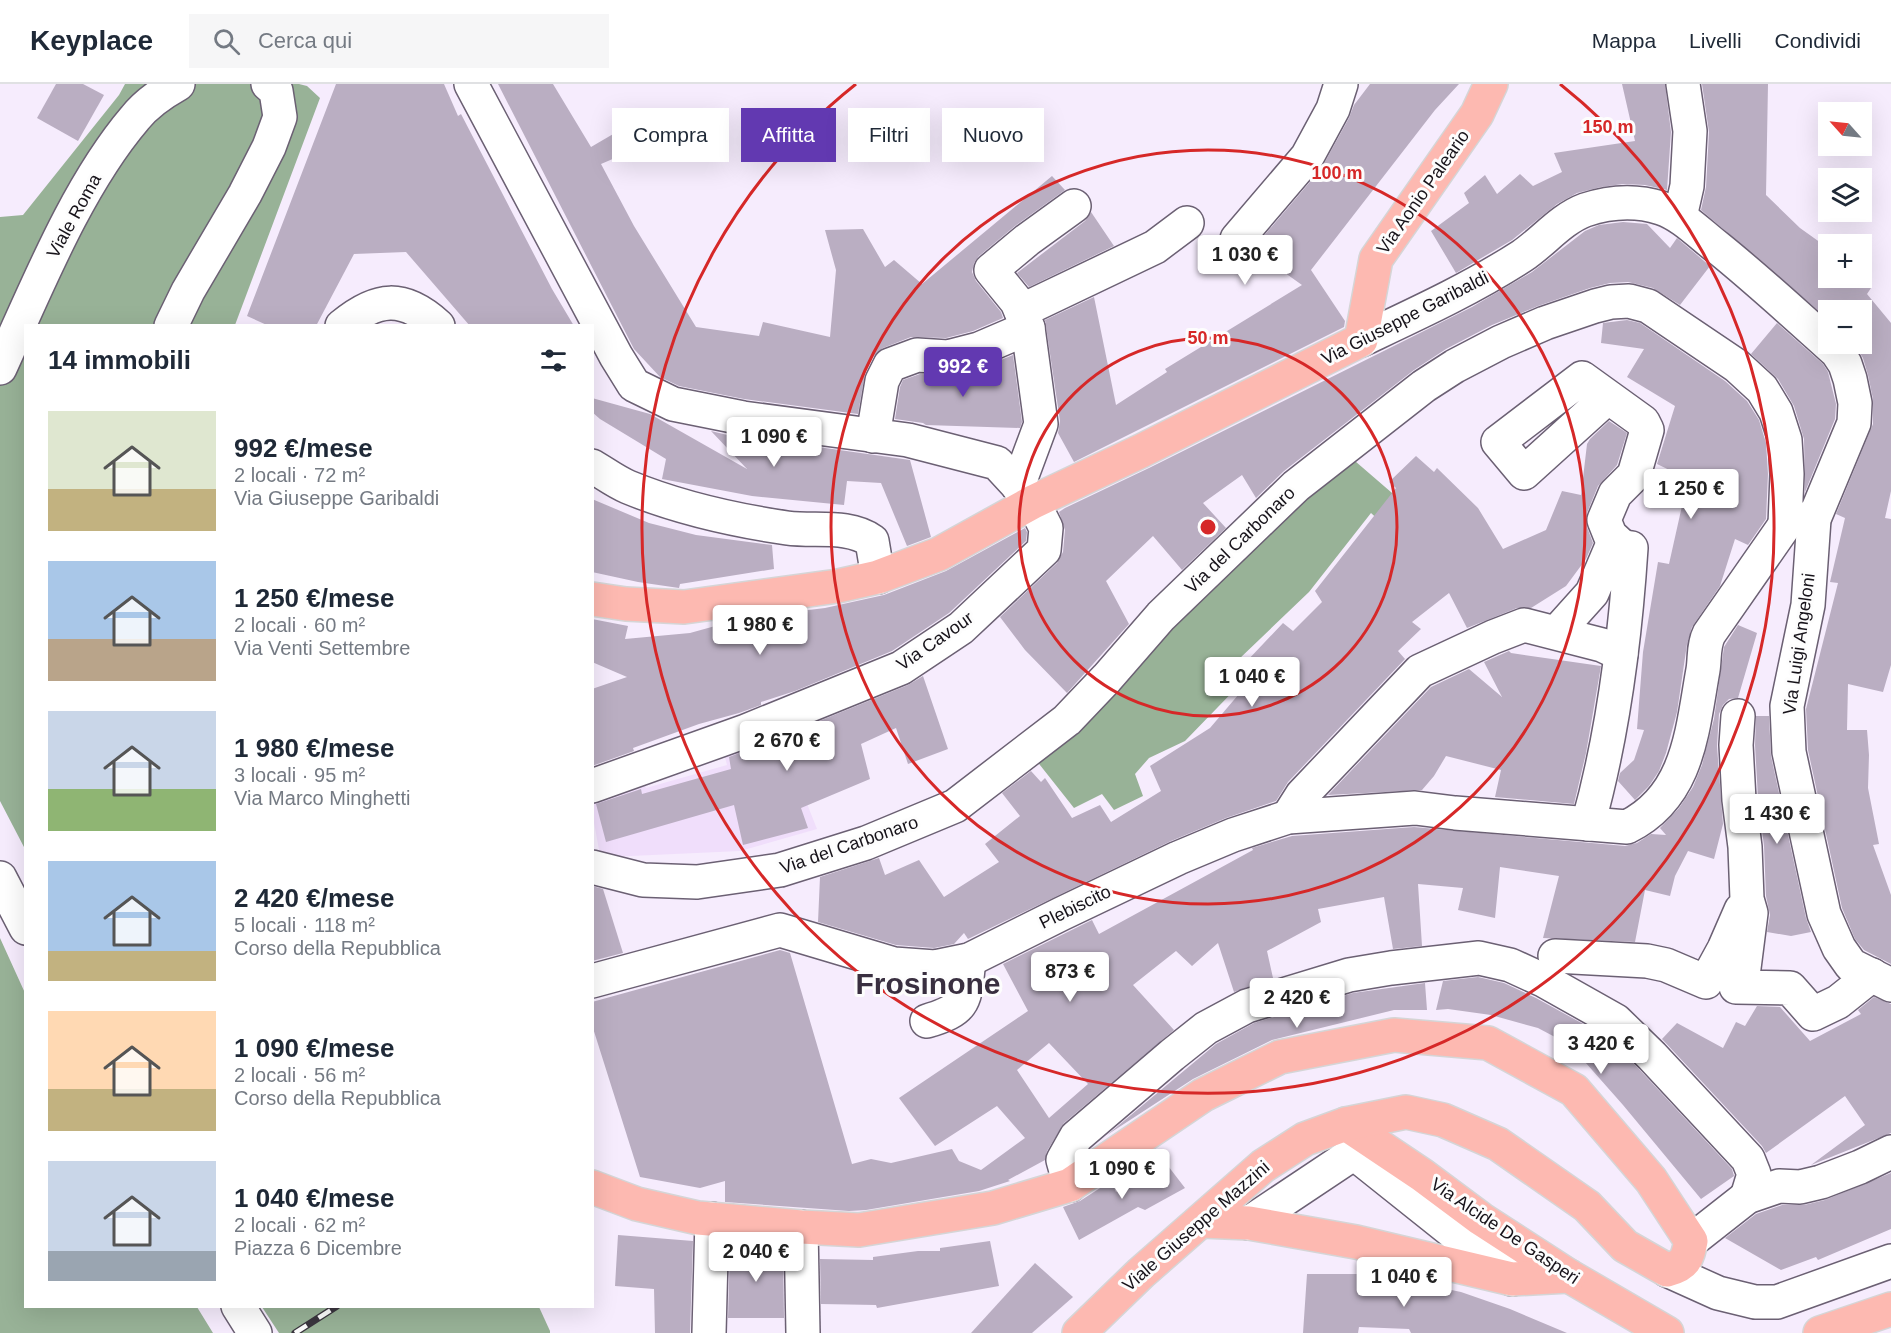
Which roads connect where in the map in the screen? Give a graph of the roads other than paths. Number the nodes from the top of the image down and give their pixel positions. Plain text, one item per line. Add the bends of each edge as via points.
1 (178, 84) edge
2 (268, 84) edge
3 (471, 84) edge
4 (1341, 84) edge
5 (1491, 84) edge
6 (1683, 84) edge
7 (1074, 206) dead end
8 (1680, 217) junction
9 (1187, 223) dead end
10 (1237, 239) dead end
11 (1025, 320) junction
12 (172, 324) edge
13 (344, 324) edge
14 (436, 324) edge
15 (1361, 340) junction
16 (0, 368) edge
17 (1608, 397) dead end
18 (873, 435) junction
19 (594, 467) edge
20 (1026, 494) junction
21 (1799, 522) junction
22 (1623, 547) junction
23 (878, 577) junction
24 (594, 599) edge
25 (1557, 632) junction
26 (1622, 654) junction
27 (1738, 716) dead end
28 (594, 785) edge
29 (1288, 817) junction
30 (1588, 824) junction
31 (594, 868) edge
32 (0, 878) edge
33 (1748, 899) junction
34 (24, 924) edge
35 (1555, 956) dead end
36 (969, 960) junction
37 (594, 980) edge
38 (1881, 980) edge
39 (927, 1021) dead end
40 (1346, 1124) junction
41 (1891, 1152) edge
42 (1070, 1185) junction
43 (594, 1188) edge
44 (1747, 1197) junction
45 (712, 1219) junction
46 (1202, 1221) junction
47 (1249, 1223) junction
48 (801, 1227) junction
49 (1691, 1240) junction
50 (1891, 1261) edge
51 (1667, 1270) junction
52 (1569, 1276) junction
53 (1512, 1279) junction
54 (239, 1308) edge
55 (1891, 1309) edge
56 (255, 1333) edge
57 (709, 1333) edge
58 (803, 1333) edge
59 (1079, 1333) edge
60 (1667, 1333) edge
61 (1820, 1333) edge

1 - 16 street, Viale Roma via 136,117 110,152 72,216
2 - 12 street via 276,91 280,117 269,147
3 - 18 street, Via Cavour via 634,385 673,404 743,418
4 - 10 street via 1333,109 1307,157
5 - 15 main road, Via Aonio Paleario via 1477,114 1376,259
6 - 8 street via 1690,131 1687,186
7 - 11 street via 991,270 1017,302
8 - 15 street, Via Giuseppe Garibaldi via 1640,204 1611,203 1583,211 1463,292
8 - 21 street, Via Giuseppe Garibaldi via 1794,313 1845,364 1854,403 1854,423
9 - 11 street via 1155,247
11 - 18 street via 979,349 948,357 917,355 890,365 882,381
11 - 20 street via 1041,424
13 - 14 street via 358,312 383,303 418,310
15 - 20 main road, Via Giuseppe Garibaldi via 1141,451
17 - 22 street via 1643,422 1647,430 1634,475 1615,494 1604,520 1610,535
18 - 20 street, Via Cavour via 997,463
19 - 23 street via 626,486 687,508 791,529 862,534 872,541
20 - 23 main road, Via Giuseppe Garibaldi via 939,554
20 - 28 street, Via Cavour via 1046,528 1044,550 960,628 902,668 746,731
21 - 30 street, Plebiscito via 1706,640 1692,729 1682,770 1670,790 1656,807 1627,827
21 - 31 street, Via del Carbonaro via 1787,474 1785,440 1776,412 1761,389 1737,366 1648,306 1629,301 1595,306 1545,323 1455,366 1296,486 1161,616 1067,720 955,806 866,843 780,870 697,882 643,880
21 - 38 street, Via Luigi Angeloni via 1808,605 1787,706 1789,752 1824,915 1851,965
22 - 25 street via 1612,546 1592,594
22 - 26 street via 1631,548
23 - 24 main road, Via Giuseppe Garibaldi via 684,607
25 - 26 street
25 - 29 street via 1524,625 1420,671 1306,791
26 - 30 street
27 - 33 street via 1737,774
29 - 30 street, Plebiscito via 1415,808
29 - 36 street, Plebiscito via 1178,858
32 - 34 street
33 - 35 street via 1706,982 1647,961
33 - 38 street via 1751,913 1744,968 1736,987 1790,988 1813,1014
36 - 37 street, Plebiscito via 934,967 894,964 780,930
36 - 39 street via 964,1000 950,1015
40 - 46 main road, Viale Giuseppe Mazzini via 1305,1139 1263,1166
40 - 51 main road, Viale Giuseppe Mazzini via 1406,1112 1443,1120 1498,1144 1587,1206 1625,1246
40 - 52 main road, Via Alcide De Gasperi
41 - 44 street via 1821,1182 1779,1186
42 - 44 street via 1064,1160 1076,1137 1206,1028 1246,1006 1349,975 1479,958 1510,965 1545,981 1616,1021 1748,1159 1754,1174
42 - 48 main road via 993,1208 859,1230
42 - 49 main road via 1203,1095 1280,1057 1394,1035 1488,1043 1574,1090 1651,1180
43 - 45 main road via 637,1204
44 - 49 street
45 - 48 main road
45 - 57 street
46 - 47 main road
46 - 59 main road, Viale Giuseppe Mazzini
47 - 53 main road via 1356,1242
47 - 53 street via 1354,1153
48 - 58 street
49 - 51 main road via 1687,1258 1678,1267
50 - 51 street via 1777,1302 1755,1302 1718,1293
52 - 53 main road
52 - 60 main road, Via Alcide De Gasperi
54 - 56 street
55 - 61 main road

